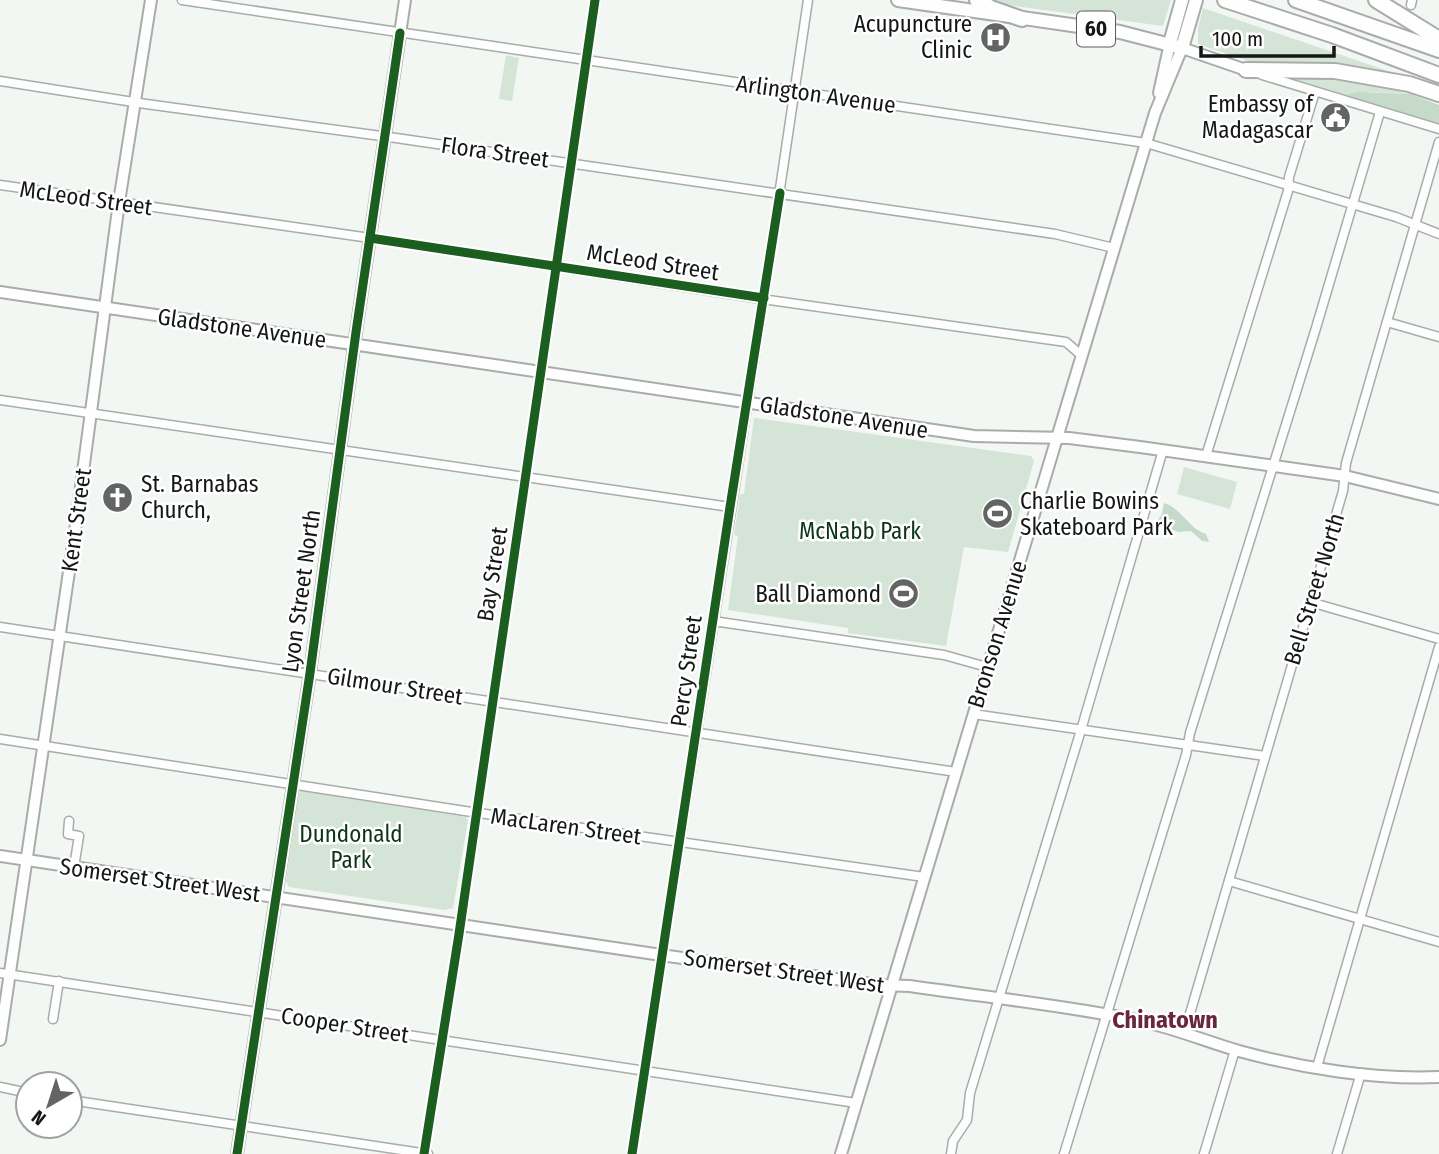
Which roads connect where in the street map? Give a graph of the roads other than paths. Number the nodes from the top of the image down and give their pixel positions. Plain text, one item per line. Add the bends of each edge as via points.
1 (151, 0) edge
2 (182, 0) edge
3 (405, 0) edge
4 (595, 0) edge
5 (808, 0) edge
6 (898, 0) edge
7 (977, 0) edge
8 (1182, 0) edge
9 (1196, 0) edge
10 (1225, 0) edge
11 (1296, 0) edge
12 (1376, 0) edge
13 (1022, 19) junction
14 (400, 33) junction
15 (1439, 39) edge
16 (1176, 46) junction
17 (1439, 50) edge
18 (586, 60) junction
19 (1246, 70) junction
20 (1439, 75) edge
21 (0, 80) edge
22 (794, 91) junction
23 (1315, 92) junction
24 (1439, 94) edge
25 (134, 101) junction
26 (1380, 112) junction
27 (1439, 129) edge
28 (385, 136) junction
29 (1439, 142) edge
30 (1146, 143) junction
31 (571, 163) junction
32 (1288, 184) junction
33 (0, 185) edge
34 (780, 193) junction
35 (119, 202) junction
36 (1353, 205) junction
37 (1415, 225) junction
38 (1439, 234) edge
39 (370, 238) junction
40 (1114, 248) junction
41 (557, 266) junction
42 (0, 292) edge
43 (764, 298) junction
44 (105, 308) junction
45 (1387, 322) junction
46 (1439, 337) edge
47 (355, 345) junction
48 (1081, 355) junction
49 (540, 372) junction
50 (0, 400) edge
51 (748, 402) junction
52 (91, 415) junction
53 (1057, 438) junction
54 (340, 449) junction
55 (1163, 450) junction
56 (1206, 456) junction
57 (1273, 466) junction
58 (1345, 477) junction
59 (526, 478) junction
60 (1439, 499) edge
61 (730, 507) junction
62 (1310, 601) junction
63 (713, 621) junction
64 (0, 627) edge
65 (59, 637) junction
66 (1439, 639) edge
67 (1439, 647) edge
68 (987, 667) junction
69 (310, 673) junction
70 (492, 701) junction
71 (974, 714) junction
72 (1081, 730) junction
73 (697, 732) junction
74 (0, 739) edge
75 (1187, 743) junction
76 (43, 746) junction
77 (1265, 756) junction
78 (956, 772) junction
79 (292, 783) junction
80 (476, 813) junction
81 (69, 821) dead end
82 (680, 842) junction
83 (0, 856) edge
84 (26, 860) junction
85 (74, 867) junction
86 (924, 877) junction
87 (1229, 881) junction
88 (276, 897) junction
89 (1360, 919) junction
90 (460, 924) junction
91 (1439, 942) edge
92 (662, 955) junction
93 (5, 973) edge
94 (59, 981) junction
95 (891, 986) junction
96 (999, 1000) junction
97 (259, 1012) junction
98 (1106, 1015) junction
99 (53, 1019) dead end
100 (1184, 1034) junction
101 (0, 1040) edge
102 (442, 1040) junction
103 (1235, 1050) junction
104 (1317, 1067) junction
105 (645, 1069) junction
106 (1361, 1073) junction
107 (1439, 1077) edge
108 (84, 1102) edge
109 (856, 1103) junction
110 (241, 1126) junction
111 (237, 1154) edge
112 (426, 1154) edge
113 (632, 1154) edge
114 (841, 1154) edge
115 (951, 1154) edge
116 (1064, 1154) edge
117 (1204, 1154) edge
118 (1337, 1154) edge

1 - 25 main road, Kent Street
2 - 14 street, Arlington Avenue
3 - 14 main road, Lyon Street North
4 - 18 street, Bay Street
5 - 22 street, Percy Street
6 - 13 main road, 60
7 - 13 highway
8 - 16 main road, Bronson Avenue
9 - 16 main road, Bronson Avenue
10 - 20 highway
11 - 17 highway
12 - 15 highway
13 - 16 main road, 60 via 1120,32
14 - 18 street, Arlington Avenue
14 - 28 main road, Lyon Street North
16 - 19 main road
16 - 30 main road, Bronson Avenue
18 - 22 street, Arlington Avenue
18 - 31 street, Bay Street
19 - 23 street
19 - 24 highway via 1335,71 1409,83
21 - 25 street, Flora Street
22 - 30 street, Arlington Avenue
22 - 34 street, Percy Street
23 - 26 street
23 - 32 street
25 - 28 street, Flora Street
25 - 35 main road, Kent Street
26 - 27 street
26 - 36 street
28 - 31 street, Flora Street
28 - 39 main road, Lyon Street North
29 - 37 street, Bell Street North
30 - 32 street, Arlington Avenue
30 - 40 main road, Bronson Avenue
31 - 34 street, Flora Street
31 - 41 street, Bay Street
32 - 36 street, Arlington Avenue
32 - 56 street
33 - 35 street, McLeod Street
34 - 40 street, Flora Street via 1055,234
34 - 43 street, Percy Street
35 - 39 street, McLeod Street
35 - 44 main road, Kent Street
36 - 37 street, Arlington Avenue
36 - 57 street
37 - 38 street, Arlington Avenue
37 - 45 street, Bell Street North
39 - 41 street, McLeod Street
39 - 47 main road, Lyon Street North
40 - 48 main road, Bronson Avenue
41 - 43 street, McLeod Street
41 - 49 street, Bay Street
42 - 44 main road, Gladstone Avenue
43 - 48 street, McLeod Street via 1066,342
43 - 51 street, Percy Street
44 - 47 main road, Gladstone Avenue
44 - 52 main road, Kent Street
45 - 46 street
45 - 58 street, Bell Street North
47 - 49 main road, Gladstone Avenue
47 - 54 main road, Lyon Street North
48 - 53 main road, Bronson Avenue
49 - 51 main road, Gladstone Avenue
49 - 59 street, Bay Street
50 - 52 street
51 - 53 main road, Gladstone Avenue via 982,437
51 - 61 street, Percy Street
52 - 54 street
52 - 65 main road, Kent Street
53 - 55 main road, Gladstone Avenue
53 - 68 main road, Bronson Avenue
54 - 59 street
54 - 69 main road, Lyon Street North
55 - 56 main road, Gladstone Avenue
55 - 72 street
56 - 57 main road, Gladstone Avenue
57 - 58 main road, Gladstone Avenue
57 - 75 street
58 - 60 main road, Gladstone Avenue
58 - 62 street, Bell Street North
59 - 61 street
59 - 70 street, Bay Street
61 - 63 street, Percy Street
62 - 66 street
62 - 77 street, Bell Street North
63 - 68 street via 944,655
63 - 73 street, Percy Street
64 - 65 street, Gilmour Street
65 - 69 street, Gilmour Street
65 - 76 main road, Kent Street
67 - 89 street
68 - 71 main road, Bronson Avenue
69 - 70 street, Gilmour Street
69 - 79 main road, Lyon Street North
70 - 73 street, Gilmour Street
70 - 80 street, Bay Street
71 - 72 street
71 - 78 main road, Bronson Avenue
72 - 75 street
72 - 96 street
73 - 78 street, Gilmour Street
73 - 82 street, Percy Street
74 - 76 street, MacLaren Street
75 - 77 street
75 - 98 street
76 - 79 street, MacLaren Street
76 - 84 main road, Kent Street
77 - 87 street, Bell Street North
78 - 86 main road, Bronson Avenue
79 - 80 street, MacLaren Street
79 - 88 main road, Lyon Street North
80 - 82 street, MacLaren Street
80 - 90 street, Bay Street
81 - 85 street via 68,834 79,836
82 - 86 street, MacLaren Street
82 - 92 street, Percy Street
83 - 84 main road, Somerset Street West
84 - 85 main road, Somerset Street West
84 - 93 main road, Kent Street
85 - 88 main road, Somerset Street West
86 - 95 main road, Bronson Avenue
87 - 89 street
87 - 100 street, Bell Street North
88 - 90 main road, Somerset Street West
88 - 97 main road, Lyon Street North
89 - 91 street
89 - 104 street
90 - 92 main road, Somerset Street West
90 - 102 street, Bay Street
92 - 95 main road, Somerset Street West
92 - 105 street, Percy Street
93 - 94 street, Cooper Street
93 - 101 main road, Kent Street
94 - 97 street, Cooper Street
94 - 99 street
95 - 96 main road, Somerset Street West
95 - 109 main road, Bronson Avenue
96 - 98 main road, Somerset Street West
96 - 115 street via 965,1124 953,1141
97 - 102 street, Cooper Street
97 - 110 main road, Lyon Street North
98 - 100 main road, Somerset Street West
98 - 116 street
100 - 103 main road, Somerset Street West
102 - 105 street, Cooper Street
102 - 112 street, Bay Street
103 - 104 main road, Somerset Street West
103 - 117 street
104 - 106 main road, Somerset Street West
105 - 109 street, Cooper Street
105 - 113 street, Percy Street
106 - 107 main road, Somerset Street West
106 - 118 street
108 - 110 street
109 - 114 main road, Bronson Avenue
110 - 111 main road, Lyon Street North
110 - 112 street

